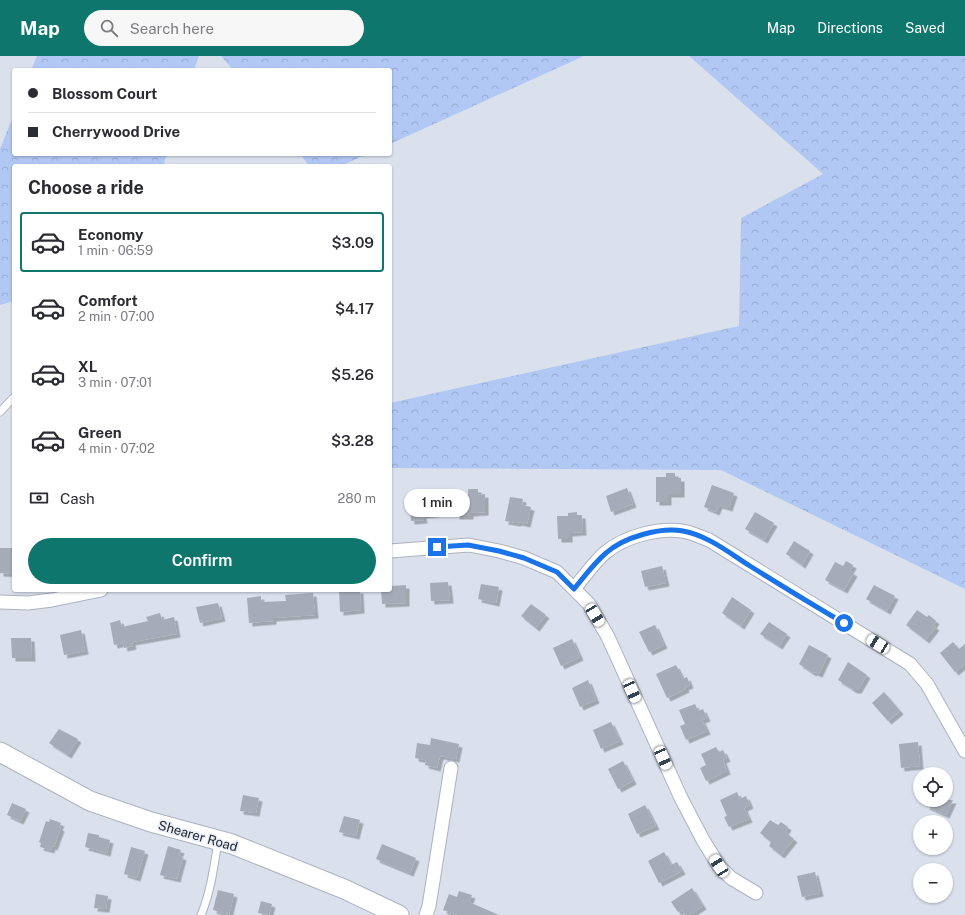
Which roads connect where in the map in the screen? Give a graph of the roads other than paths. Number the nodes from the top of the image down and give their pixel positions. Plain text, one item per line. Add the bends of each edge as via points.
1 (12, 399) edge
2 (0, 412) edge
3 (392, 551) edge
4 (574, 589) junction
5 (91, 592) edge
6 (0, 602) edge
7 (965, 751) edge
8 (0, 752) edge
9 (451, 768) dead end
10 (218, 840) junction
11 (756, 893) dead end
12 (201, 915) edge
13 (399, 915) edge
14 (426, 915) edge

1 - 2 lane
3 - 4 street via 468,545 499,551 557,572
4 - 7 street via 606,552 645,533 684,531 708,540 910,664 927,684
4 - 11 street via 589,604 608,637 681,798 703,840 719,866 731,878
5 - 6 street via 28,603
8 - 10 street, Shearer Road via 90,801 151,822
9 - 14 street
10 - 12 lane via 213,876
10 - 13 street, Shearer Road via 344,889

